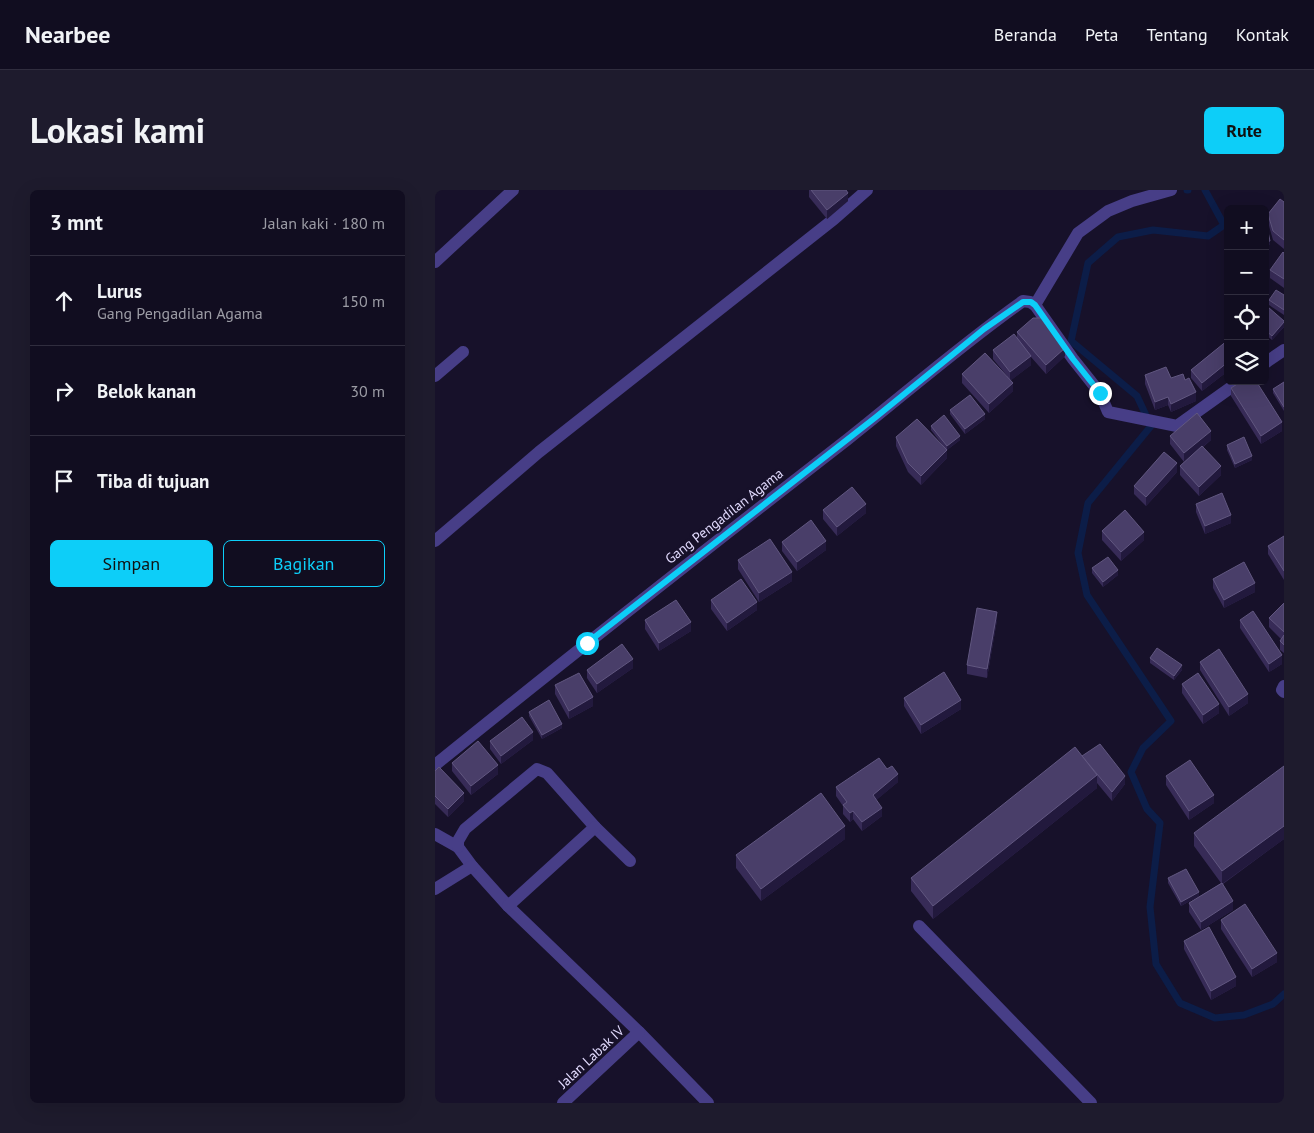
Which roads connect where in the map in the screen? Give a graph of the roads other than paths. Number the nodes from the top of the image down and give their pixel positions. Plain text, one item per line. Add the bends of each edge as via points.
1 (513, 190) edge
2 (1171, 190) edge
3 (861, 192) edge
4 (435, 262) edge
5 (1035, 305) junction
6 (1284, 350) edge
7 (463, 352) dead end
8 (1269, 360) edge
9 (435, 376) edge
10 (1234, 385) edge
11 (435, 541) edge
12 (1284, 686) edge
13 (1284, 692) edge
14 (435, 765) edge
15 (595, 827) junction
16 (435, 834) edge
17 (458, 848) junction
18 (630, 861) dead end
19 (472, 866) junction
20 (435, 889) edge
21 (508, 906) junction
22 (919, 926) dead end
23 (639, 1032) junction
24 (563, 1103) edge
25 (707, 1103) edge
26 (1091, 1103) edge

1 - 4 street
2 - 5 street via 1108,211 1079,233
3 - 11 street via 539,452
5 - 10 street via 1100,393 1108,412 1177,426
5 - 14 street, Gang Pengadilan Agama via 1023,302 984,329
6 - 8 street
7 - 9 street
12 - 13 street
15 - 17 street via 547,773 537,769 465,829
15 - 18 street
15 - 21 street
16 - 17 street
17 - 19 street
19 - 20 street
19 - 21 street
21 - 23 street
22 - 26 street
23 - 24 street, Jalan Labak IV
23 - 25 street

